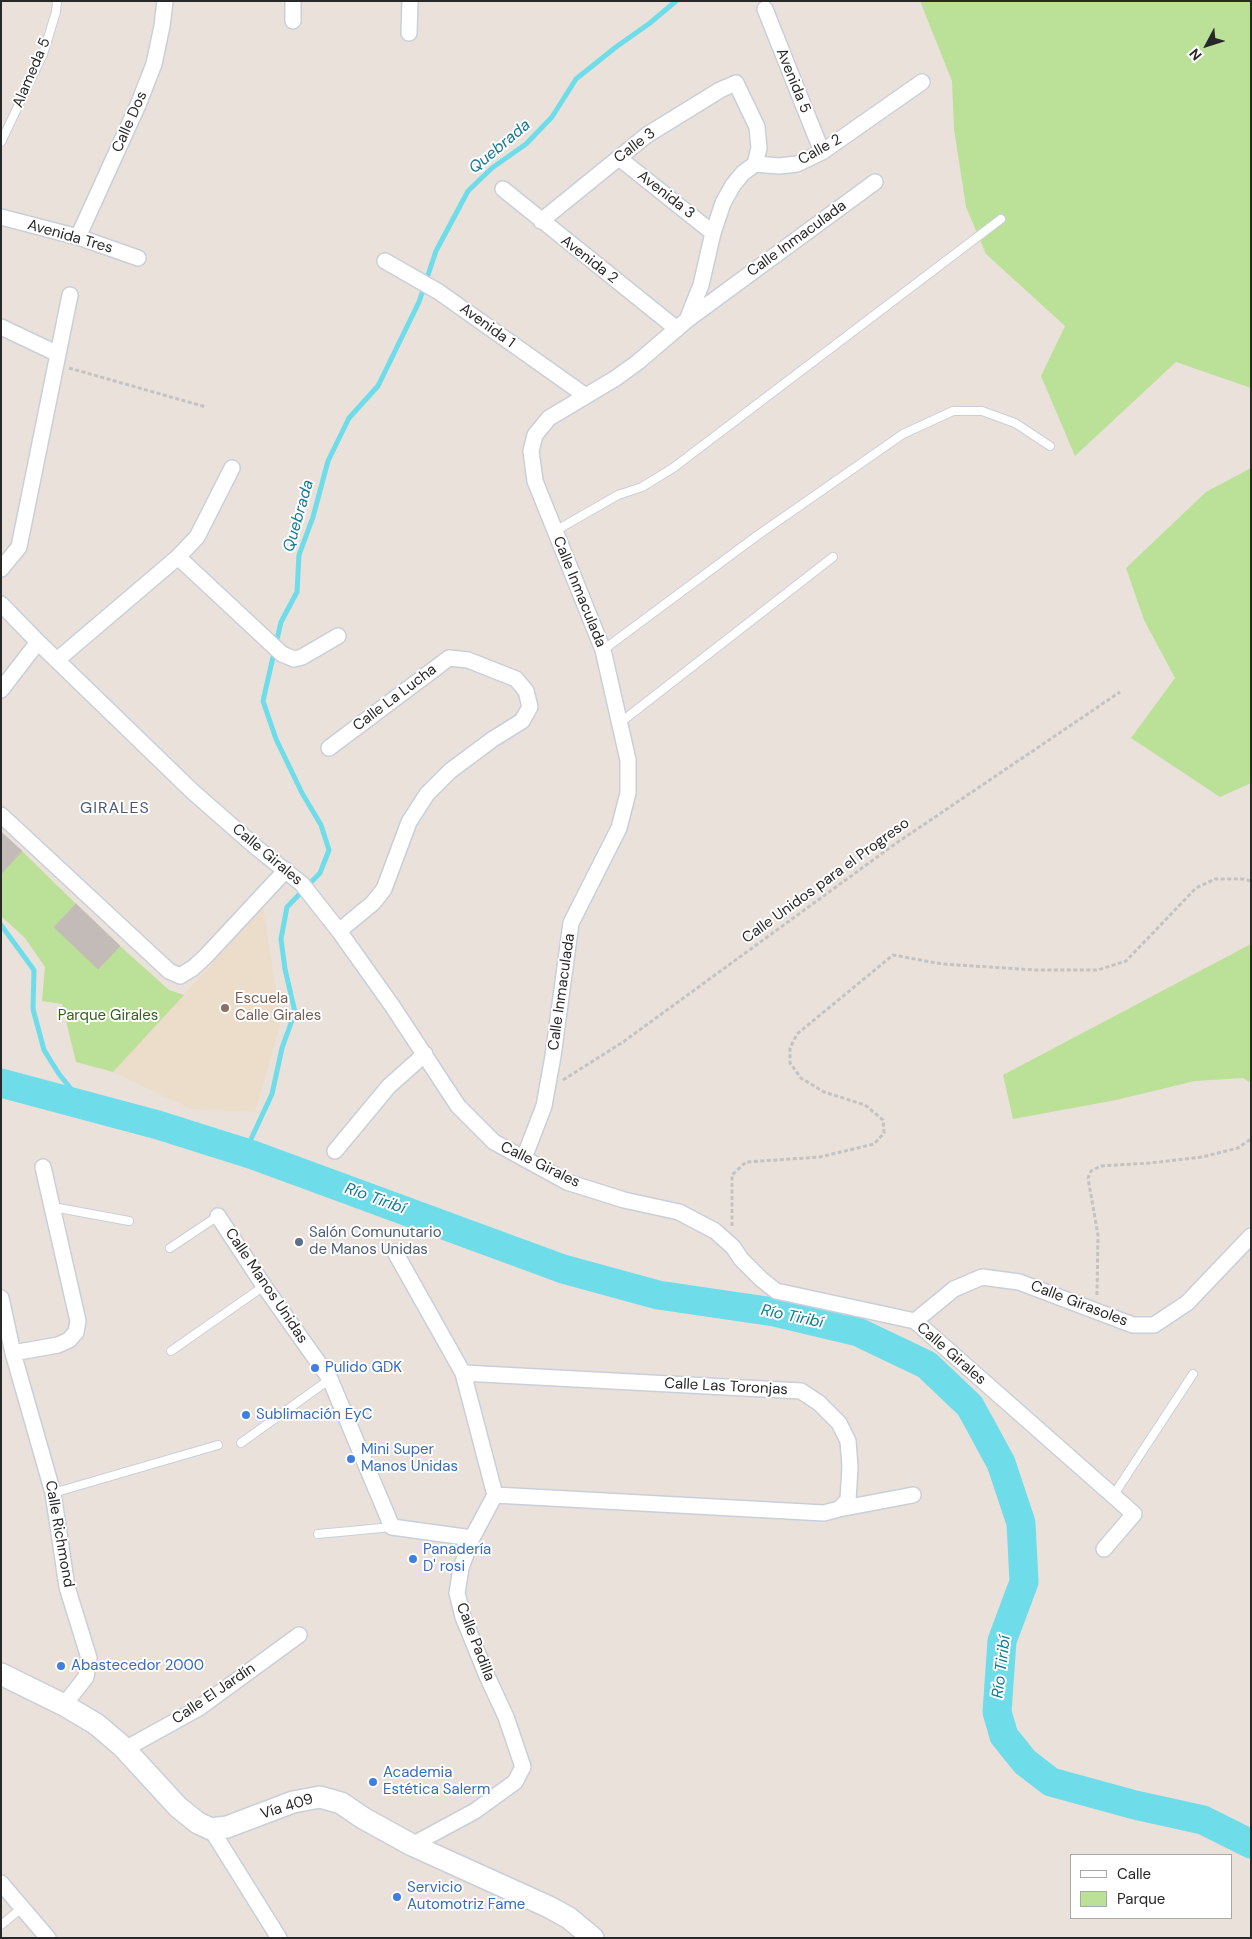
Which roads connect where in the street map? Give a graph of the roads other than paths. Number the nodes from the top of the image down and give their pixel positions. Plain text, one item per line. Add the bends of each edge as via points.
1 (57, 1) edge
2 (165, 1) edge
3 (293, 1) edge
4 (410, 1) edge
5 (765, 9) dead end
6 (293, 21) dead end
7 (409, 33) dead end
8 (922, 82) dead end
9 (1, 142) edge
10 (822, 152) junction
11 (619, 158) junction
12 (755, 164) junction
13 (876, 182) dead end
14 (503, 189) dead end
15 (1, 217) edge
16 (1001, 219) dead end
17 (541, 222) junction
18 (713, 233) junction
19 (78, 236) junction
20 (138, 258) dead end
21 (385, 261) dead end
22 (70, 295) dead end
23 (682, 324) junction
24 (1, 327) edge
25 (57, 359) junction
26 (586, 396) junction
27 (1050, 446) dead end
28 (232, 468) dead end
29 (555, 531) junction
30 (178, 557) junction
31 (833, 557) dead end
32 (1, 569) edge
33 (1, 604) edge
34 (338, 636) dead end
35 (38, 642) junction
36 (603, 650) junction
37 (57, 660) junction
38 (1, 690) edge
39 (621, 722) junction
40 (329, 748) dead end
41 (1, 815) edge
42 (286, 870) junction
43 (339, 931) junction
44 (425, 1054) junction
45 (335, 1151) dead end
46 (524, 1158) junction
47 (43, 1167) dead end
48 (53, 1207) junction
49 (218, 1216) joint
50 (130, 1221) dead end
51 (1251, 1236) edge
52 (170, 1248) dead end
53 (394, 1252) dead end
54 (264, 1286) junction
55 (1, 1298) edge
56 (915, 1321) junction
57 (4, 1328) edge
58 (171, 1351) dead end
59 (13, 1352) junction
60 (463, 1373) junction
61 (1193, 1374) dead end
62 (330, 1379) junction
63 (242, 1443) dead end
64 (218, 1445) dead end
65 (54, 1493) junction
66 (495, 1495) junction
67 (913, 1495) dead end
68 (1112, 1496) junction
69 (839, 1510) junction
70 (392, 1527) junction
71 (318, 1534) dead end
72 (472, 1538) junction
73 (1104, 1549) dead end
74 (300, 1635) dead end
75 (1, 1674) edge
76 (64, 1705) junction
77 (125, 1749) junction
78 (211, 1829) junction
79 (412, 1845) junction
80 (1, 1883) edge
81 (23, 1907) junction
82 (1, 1925) edge
83 (48, 1938) edge
84 (279, 1938) edge
85 (593, 1938) edge

1 - 9 lane, Alameda 5 via 43,54
2 - 19 street, Calle Dos via 154,64
3 - 6 street
4 - 7 street
5 - 10 street, Avenida 5
8 - 10 street, Calle 2
10 - 12 street, Calle 2 via 796,164
11 - 12 street, Calle 3 via 647,135 736,83 757,127 759,148
11 - 17 street, Calle 3
11 - 18 street, Avenida 3
12 - 18 street via 743,173 722,203
13 - 23 street, Calle Inmaculada
14 - 17 street, Avenida 2
15 - 19 street, Avenida Tres
16 - 29 lane via 673,468
17 - 23 street, Avenida 2
18 - 23 street via 701,285
19 - 20 street, Avenida Tres
21 - 26 street, Avenida 1 via 439,292
22 - 25 street
23 - 26 street, Calle Inmaculada via 638,362
24 - 25 street
25 - 32 street via 19,547
26 - 29 street, Calle Inmaculada via 549,418 535,435 531,451 535,481
27 - 36 lane via 1014,424 982,412 953,412 903,434 758,535
28 - 30 street via 197,537
29 - 36 street, Calle Inmaculada
30 - 34 street via 282,654 294,659 302,657
30 - 37 street
31 - 39 lane
33 - 35 street, Calle Girales
35 - 37 street, Calle Girales
35 - 38 street
36 - 39 street, Calle Inmaculada
37 - 42 street, Calle Girales via 192,791
39 - 46 street, Calle Inmaculada via 628,760 628,792 619,828 571,922 554,1056 544,1106
40 - 43 street, Calle La Lucha via 449,658 468,660 516,679 526,691 530,707 522,722 450,771 427,794 409,822 384,889 373,903
41 - 42 street via 169,971 180,976 206,956
42 - 43 street, Calle Girales via 302,884
43 - 44 street, Calle Girales
44 - 45 street via 388,1086
44 - 46 street, Calle Girales via 458,1106 494,1142
46 - 56 street, Calle Girales via 567,1182 624,1200 679,1212 715,1231 776,1291
47 - 48 street
48 - 50 lane
48 - 59 street via 78,1321 76,1332 58,1345
49 - 52 lane
49 - 54 street, Calle Manos Unidas
51 - 56 street, Calle Girasoles via 1187,1304 1154,1326 1132,1325 1019,1282 982,1278 954,1289
53 - 60 street
54 - 58 lane
54 - 62 street, Calle Manos Unidas
55 - 57 street, Calle Richmond
56 - 68 street, Calle Girales
57 - 59 street, Calle Richmond
59 - 65 street, Calle Richmond
60 - 66 street
60 - 69 street, Calle Las Toronjas via 801,1391 839,1423 848,1441 848,1500
61 - 68 lane
62 - 63 lane
62 - 70 street, Calle Manos Unidas
64 - 65 lane
65 - 76 street, Calle Richmond via 67,1587 89,1658 86,1677
66 - 69 street via 824,1513
66 - 72 street, Calle Padilla
67 - 69 street
68 - 73 street, Calle Girales via 1134,1514
70 - 71 lane
70 - 72 street
72 - 79 street, Calle Padilla via 461,1568 457,1593 463,1617 506,1717 523,1767 515,1782 475,1811
74 - 77 street, Calle El Jardín via 199,1708
75 - 76 street
76 - 77 street via 96,1724
77 - 78 street via 178,1807
78 - 79 street, Vía 409 via 228,1827 293,1802 320,1797 341,1803
78 - 84 street
79 - 85 street, Vía 409 via 548,1907 569,1918
80 - 81 street
81 - 82 lane
81 - 83 street

